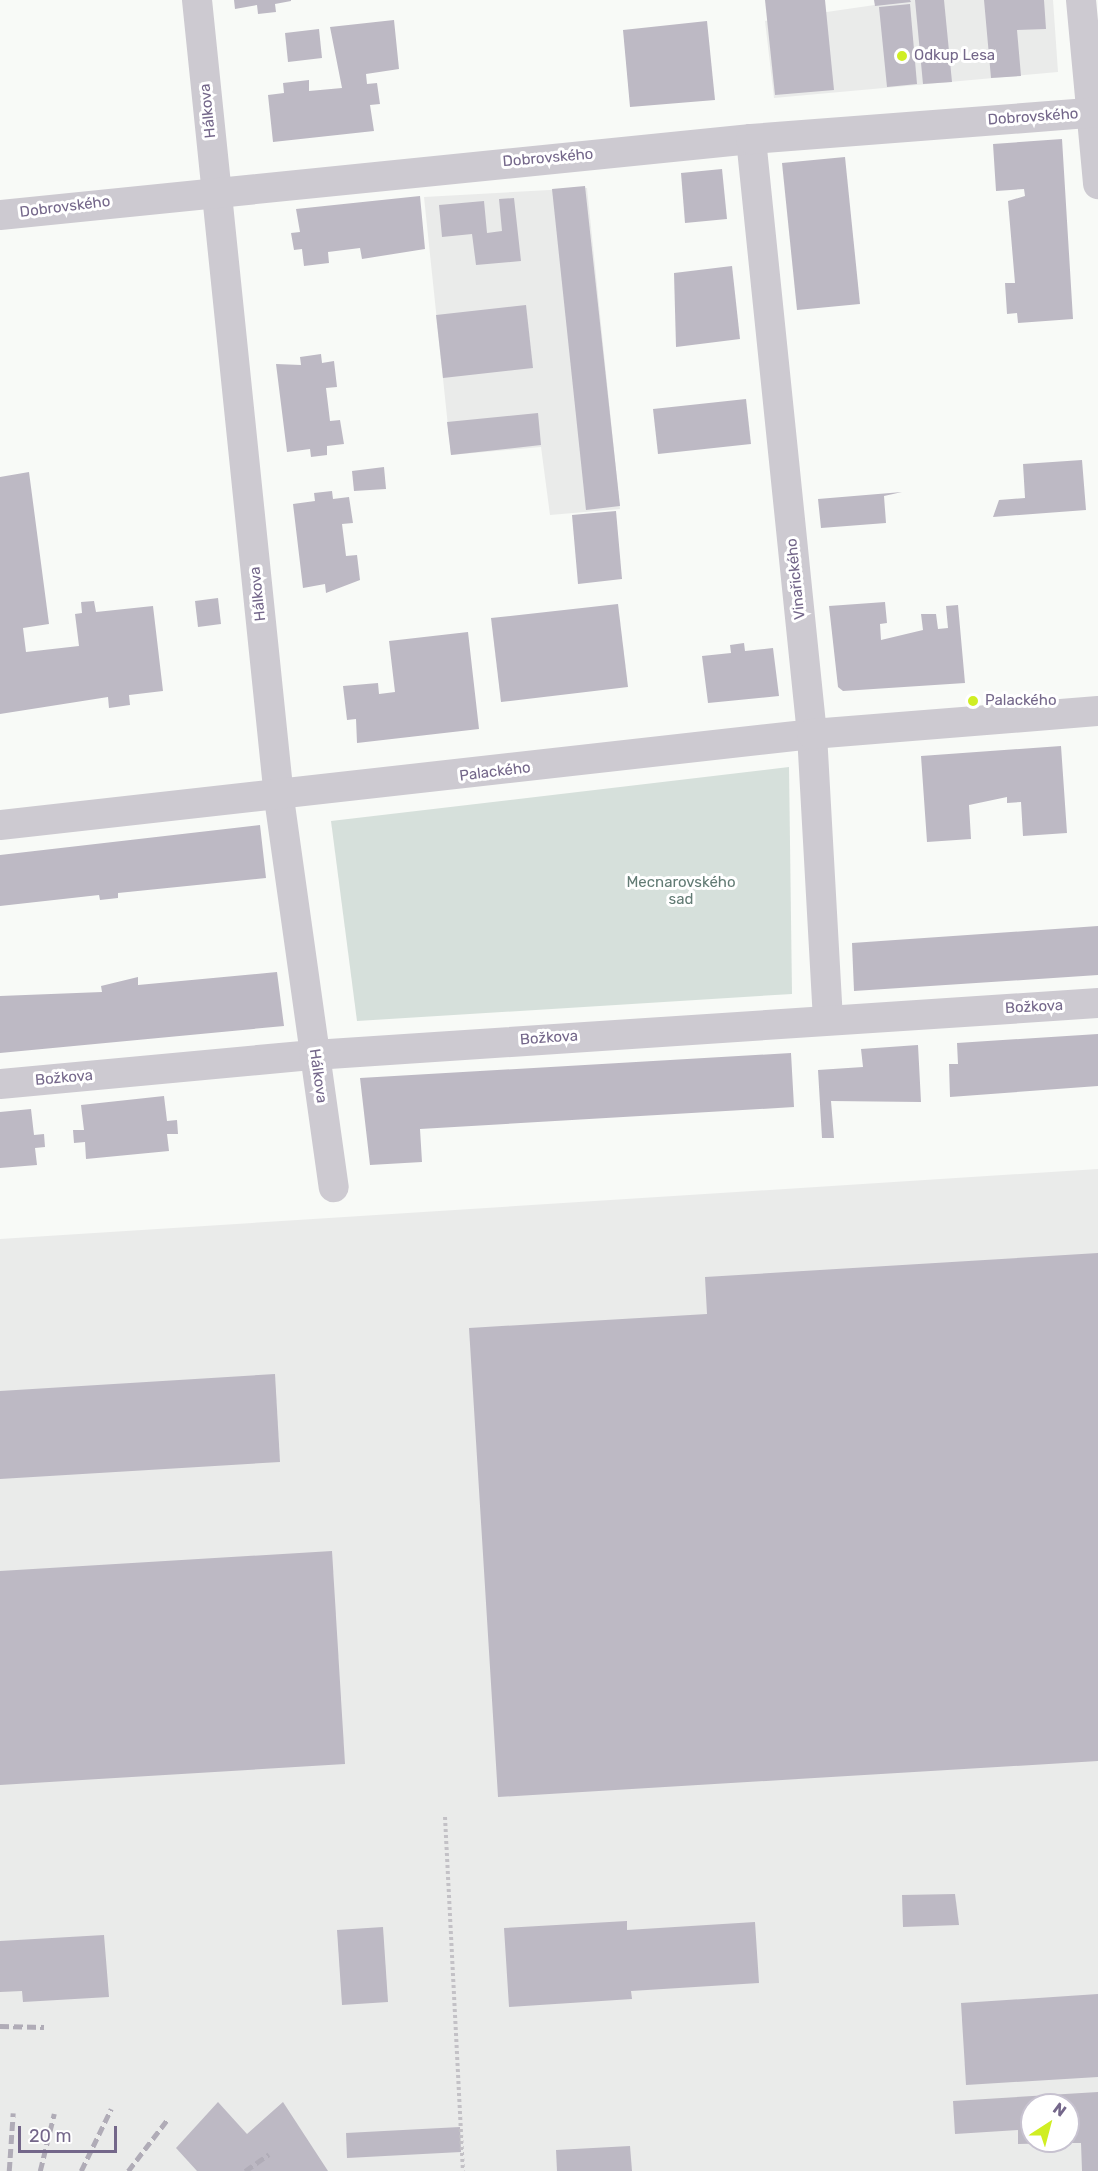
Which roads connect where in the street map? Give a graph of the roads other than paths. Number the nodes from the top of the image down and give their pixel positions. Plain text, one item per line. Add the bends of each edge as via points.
1 (197, 0) edge
2 (1081, 0) edge
3 (1096, 112) edge
4 (751, 139) junction
5 (1098, 184) edge
6 (216, 189) junction
7 (0, 215) edge
8 (1098, 711) edge
9 (812, 734) junction
10 (279, 798) junction
11 (0, 825) edge
12 (1098, 1003) edge
13 (828, 1019) junction
14 (314, 1054) junction
15 (0, 1084) edge
16 (334, 1187) dead end

1 - 6 street, Hálkova
2 - 3 street
3 - 4 street, Dobrovského
3 - 5 street
4 - 6 street, Dobrovského
4 - 9 street, Vinařického
6 - 7 street, Dobrovského
6 - 10 street, Hálkova
8 - 9 street, Palackého
9 - 10 street, Palackého
9 - 13 street, Vinařického
10 - 11 street, Palackého
10 - 14 street, Hálkova
12 - 13 street, Božkova
13 - 14 street, Božkova
14 - 15 street, Božkova
14 - 16 street, Hálkova

